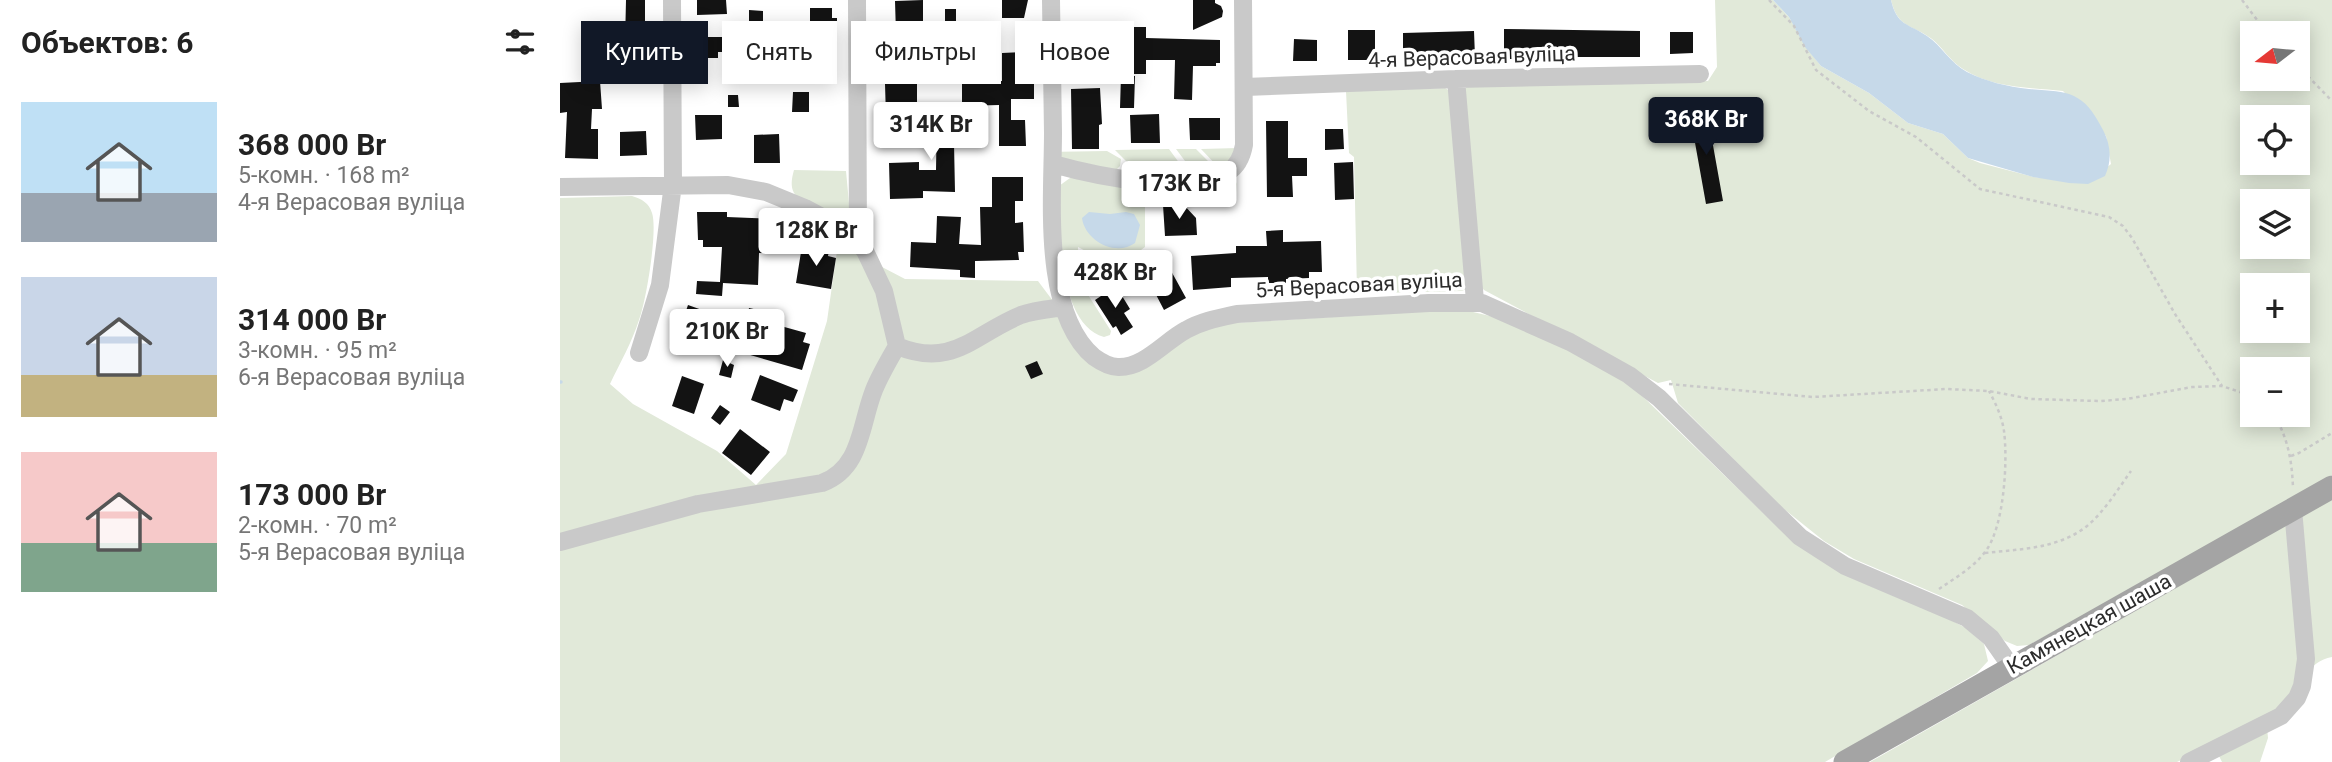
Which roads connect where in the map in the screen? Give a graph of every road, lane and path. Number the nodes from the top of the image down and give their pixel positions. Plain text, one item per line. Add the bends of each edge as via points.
1 (672, 0) edge
2 (858, 0) edge
3 (1051, 0) edge
4 (1243, 0) edge
5 (1769, 0) edge
6 (2242, 0) edge
7 (2258, 21) edge
8 (1700, 74) dead end
9 (2310, 78) edge
10 (1457, 79) junction
11 (1245, 87) junction
12 (2332, 101) edge
13 (1053, 164) junction
14 (673, 184) junction
15 (560, 187) edge
16 (858, 242) junction
17 (1475, 302) junction
18 (1064, 307) junction
19 (897, 346) junction
20 (639, 353) dead end
21 (1669, 384) dead end
22 (2222, 386) junction
23 (1989, 391) junction
24 (2240, 392) edge
25 (2280, 427) edge
26 (2332, 433) edge
27 (2291, 456) junction
28 (2131, 471) dead end
29 (2332, 487) edge
30 (2293, 509) junction
31 (560, 542) edge
32 (1985, 553) junction
33 (1925, 600) junction
34 (2012, 668) junction
35 (1846, 762) edge
36 (2189, 762) edge

1 - 14 street
2 - 16 street
3 - 13 street, 5-я Верасовая вуліца
4 - 11 street
5 - 22 path via 1794,26 1816,70 1869,111 1916,137 1980,189 2109,217 2123,226
6 - 7 path
8 - 10 street, 4-я Верасовая вуліца
9 - 12 path
10 - 11 street, 4-я Верасовая вуліца
10 - 17 street
11 - 13 street via 1242,152 1224,175 1168,183 1131,181
13 - 18 street, 5-я Верасовая вуліца via 1053,232
14 - 15 street
14 - 16 street via 728,185 766,192 831,222
14 - 20 street via 660,285
16 - 19 street via 884,290
17 - 18 street, 5-я Верасовая вуліца via 1237,314 1198,324 1141,361 1115,368 1087,351 1074,334
17 - 33 street, 5-я Верасовая вуліца via 1553,333 1637,380 1800,537 1845,566
18 - 19 street via 1019,316 958,349 925,354
19 - 31 street via 874,390 853,457 834,478 698,504
21 - 23 path via 1813,397
22 - 23 path via 2100,401 2031,399
22 - 24 path
23 - 32 path via 2000,414 2005,446 1999,523
25 - 27 path
26 - 27 path
27 - 30 path
28 - 32 path via 2089,524 2071,537 2052,545
29 - 30 main road, Камянецкая шаша
30 - 34 main road, Камянецкая шаша
30 - 36 street via 2306,659 2302,686 2281,716
32 - 33 path
33 - 34 street, 5-я Верасовая вуліца via 1967,618 2001,650
34 - 35 main road, Камянецкая шаша

